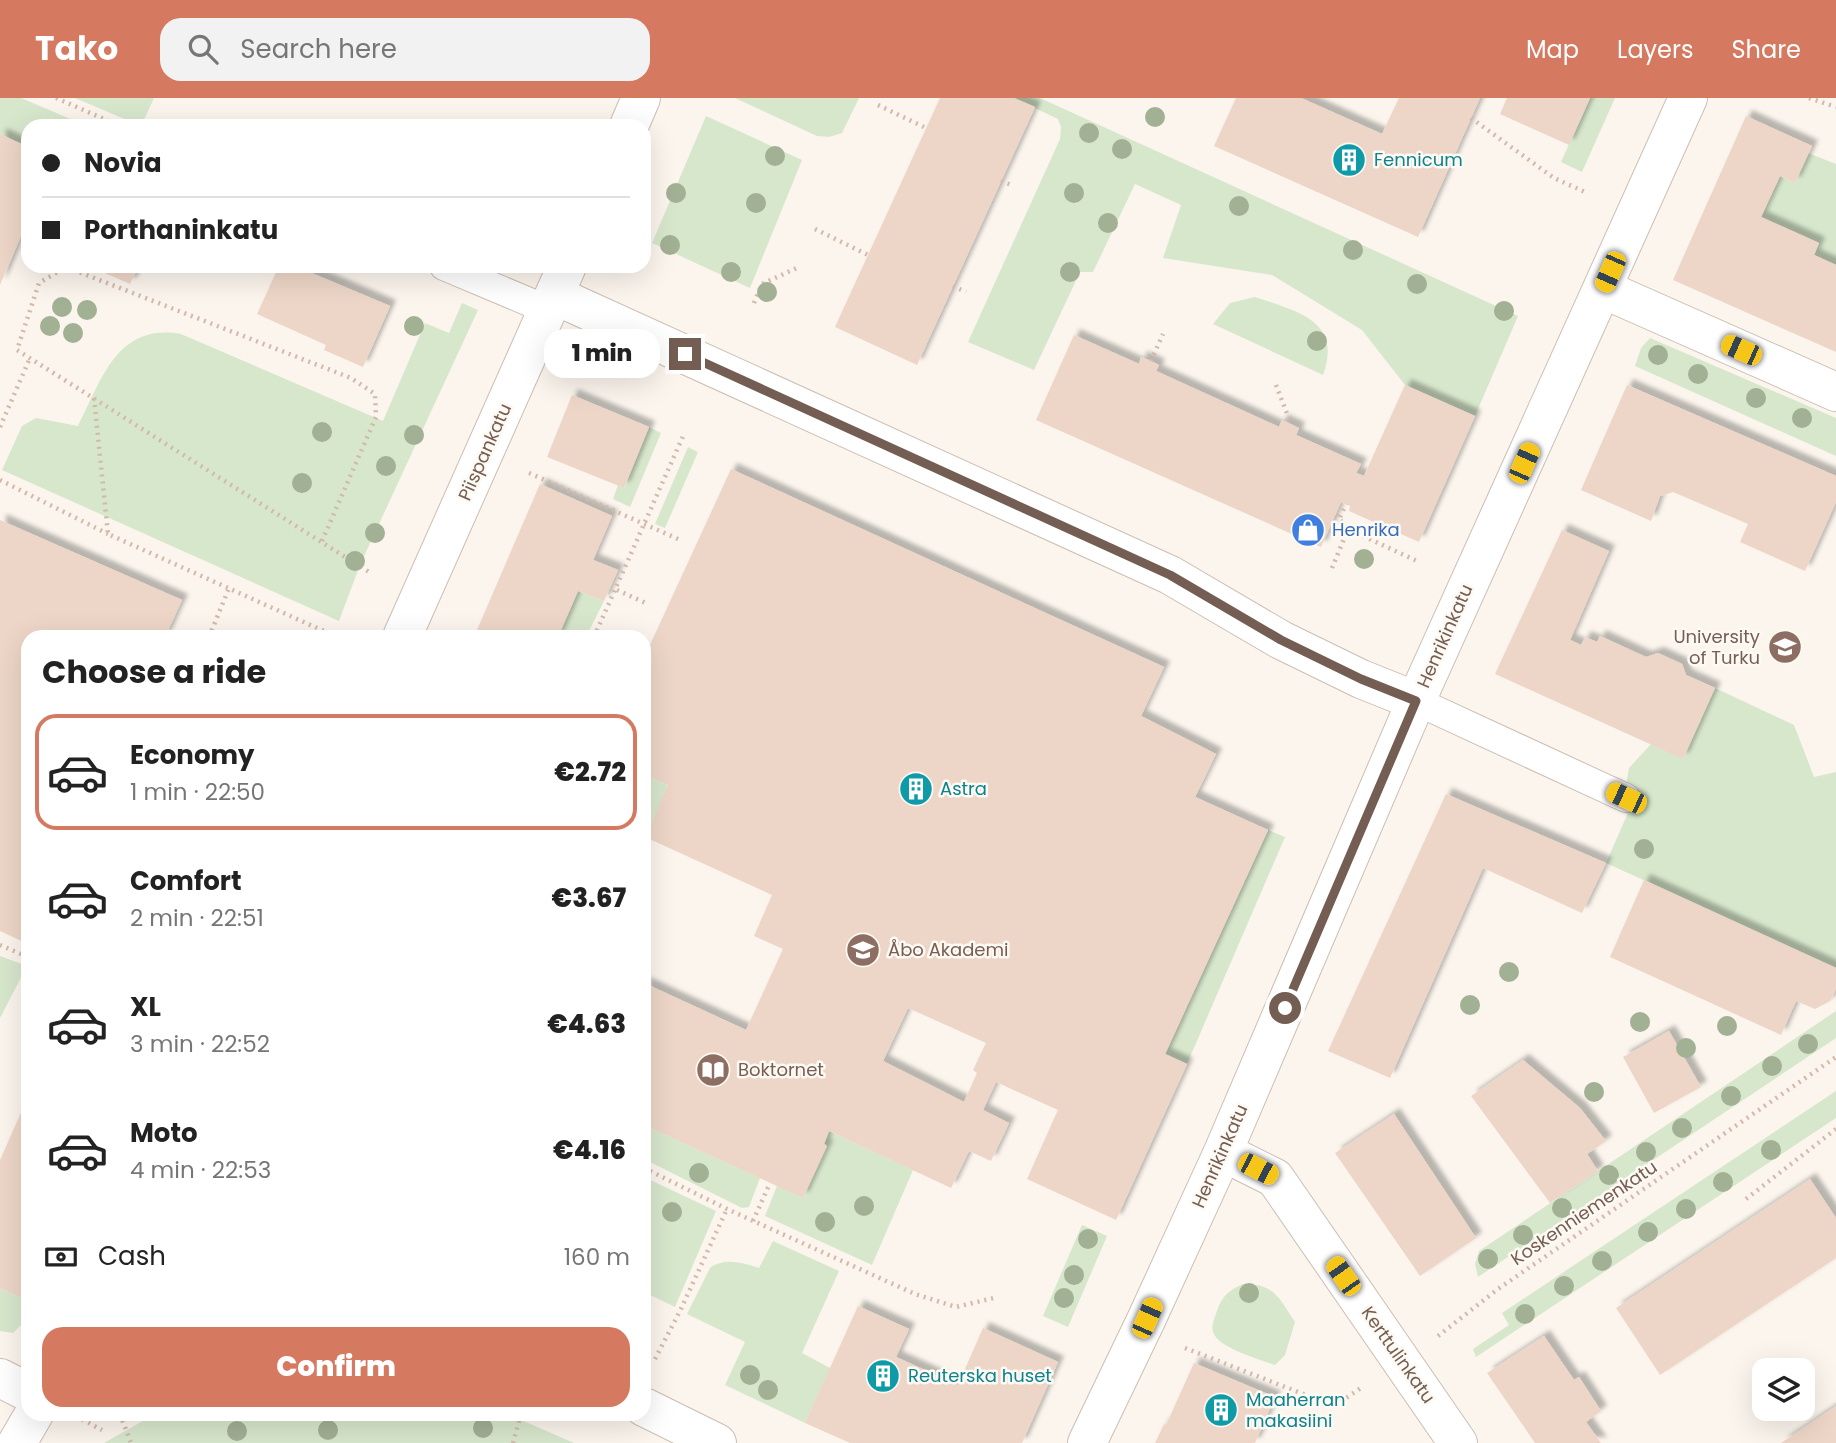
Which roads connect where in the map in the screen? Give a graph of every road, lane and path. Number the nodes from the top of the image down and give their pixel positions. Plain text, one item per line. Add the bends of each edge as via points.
1 (56, 98) edge
2 (641, 98) edge
3 (1688, 98) edge
4 (1809, 98) edge
5 (878, 105) dead end
6 (1836, 107) edge
7 (1471, 118) dead end
8 (104, 119) edge
9 (632, 119) edge
10 (926, 128) dead end
11 (1002, 180) dead end
12 (1014, 186) dead end
13 (1585, 192) dead end
14 (815, 229) dead end
15 (868, 255) dead end
16 (799, 267) dead end
17 (56, 273) edge
18 (81, 273) edge
19 (476, 273) edge
20 (953, 286) dead end
21 (1603, 289) junction
22 (557, 290) edge
23 (966, 292) dead end
24 (754, 303) dead end
25 (1163, 334) dead end
26 (30, 358) junction
27 (1151, 361) dead end
28 (1276, 385) dead end
29 (1836, 392) edge
30 (94, 398) junction
31 (1291, 424) dead end
32 (0, 427) edge
33 (684, 434) dead end
34 (529, 473) dead end
35 (0, 480) edge
36 (1346, 505) dead end
37 (645, 524) junction
38 (1348, 529) junction
39 (108, 534) junction
40 (678, 538) dead end
41 (322, 541) junction
42 (1417, 561) dead end
43 (1332, 568) dead end
44 (369, 572) dead end
45 (229, 588) junction
46 (617, 590) junction
47 (648, 604) dead end
48 (212, 630) edge
49 (322, 630) edge
50 (405, 630) edge
51 (597, 630) edge
52 (1416, 701) junction
53 (1626, 798) dead end
54 (0, 945) edge
55 (21, 954) edge
56 (1836, 1058) edge
57 (1836, 1129) edge
58 (1223, 1152) junction
59 (651, 1171) edge
60 (771, 1183) dead end
61 (1746, 1199) dead end
62 (727, 1209) junction
63 (753, 1221) junction
64 (998, 1297) dead end
65 (1444, 1331) dead end
66 (1185, 1348) dead end
67 (655, 1359) dead end
68 (0, 1378) edge
69 (1365, 1385) dead end
70 (21, 1388) edge
71 (651, 1410) edge
72 (30, 1421) edge
73 (85, 1421) edge
74 (123, 1421) edge
75 (518, 1421) edge
76 (102, 1430) dead end
77 (17, 1443) edge
78 (131, 1443) edge
79 (513, 1443) edge
80 (716, 1443) edge
81 (1087, 1443) edge
82 (1458, 1443) edge

1 - 8 path
2 - 9 street
3 - 21 street, Henrikinkatu
4 - 6 path
5 - 10 path
7 - 13 path via 1554,178
11 - 12 path
14 - 15 path
16 - 24 path via 762,284
17 - 26 path via 39,283 17,350
18 - 41 path via 351,378 375,394 376,417
19 - 22 lane
20 - 23 path
21 - 29 street
21 - 52 street, Henrikinkatu
22 - 50 street, Piispankatu
22 - 52 street via 1170,575 1281,640
25 - 27 path
26 - 30 path
26 - 32 path
28 - 31 path
30 - 39 path
30 - 41 path
33 - 37 path
34 - 37 path
35 - 39 path
36 - 38 path via 1338,516
37 - 40 path
37 - 46 path
38 - 42 path
38 - 43 path
39 - 45 path
41 - 44 path
45 - 48 path
45 - 49 path
46 - 47 path
46 - 51 path
52 - 53 lane
52 - 58 street, Henrikinkatu
54 - 55 path
56 - 65 path, Koskenniemenkatu via 1498,1289
57 - 61 path
58 - 81 street, Henrikinkatu
58 - 82 street, Kerttulinkatu via 1275,1178
59 - 62 path
60 - 63 path
62 - 63 path
62 - 67 path
63 - 64 path via 915,1294 956,1307
66 - 69 path via 1334,1406
68 - 70 street
71 - 80 street
72 - 77 street
73 - 76 path
74 - 78 path
75 - 79 path

